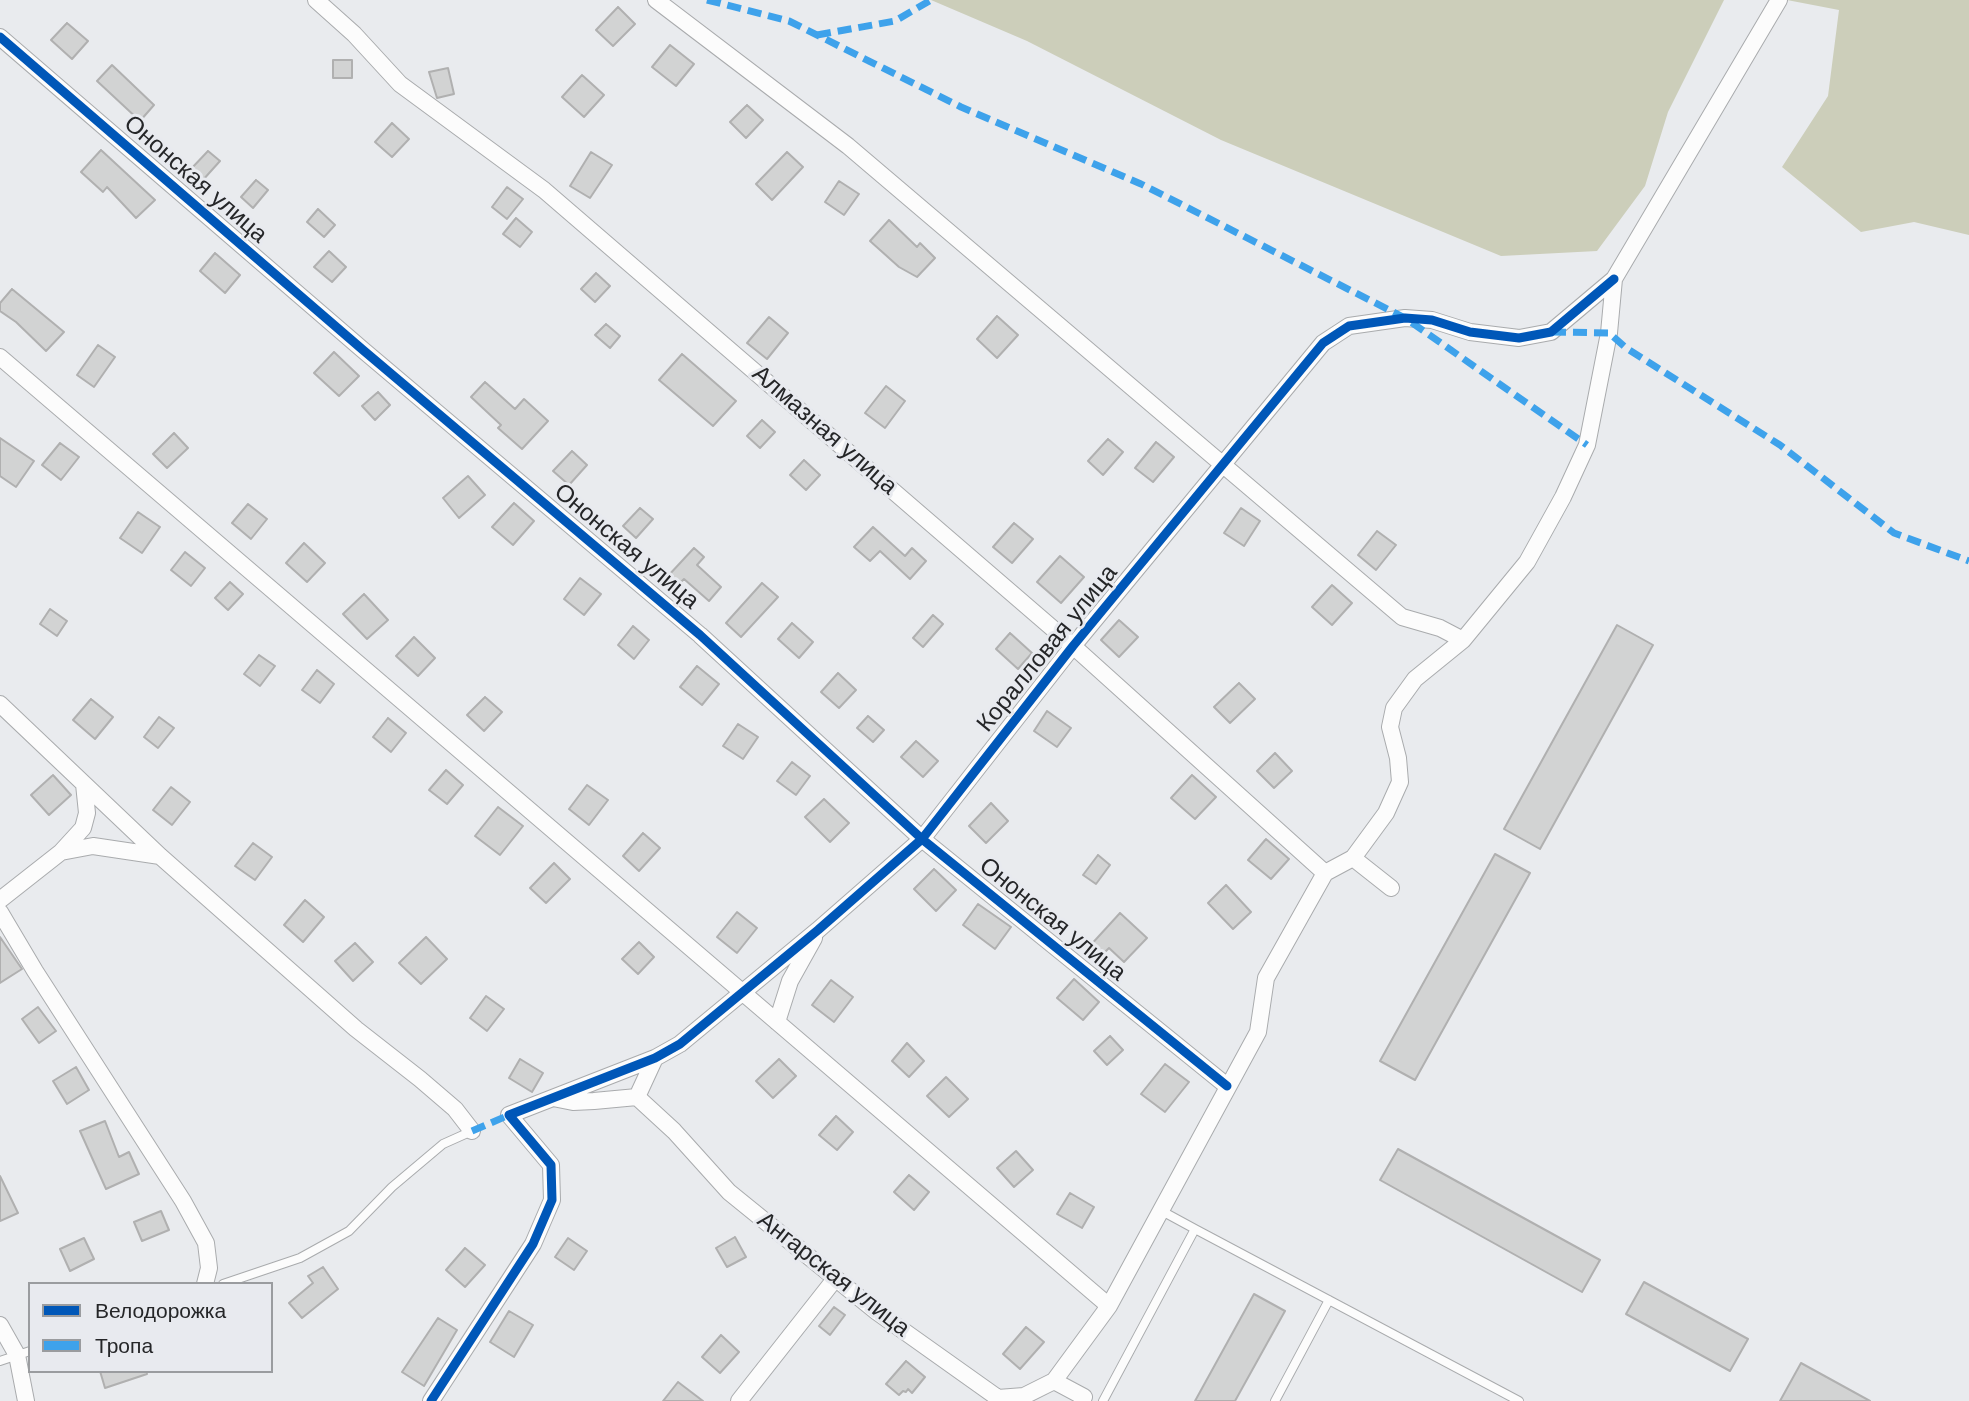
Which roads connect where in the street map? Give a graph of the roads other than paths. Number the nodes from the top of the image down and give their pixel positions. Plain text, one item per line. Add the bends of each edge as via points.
1 (316, 0) edge
2 (656, 0) edge
3 (1779, 0) edge
4 (0, 37) edge
5 (1614, 279) junction
6 (0, 357) edge
7 (1223, 465) junction
8 (1463, 640) junction
9 (1073, 646) junction
10 (0, 705) edge
11 (85, 784) junction
12 (922, 839) junction
13 (61, 852) junction
14 (160, 856) junction
15 (1353, 858) junction
16 (1325, 873) junction
17 (1391, 888) dead end
18 (0, 900) edge
19 (0, 912) edge
20 (818, 930) junction
21 (743, 993) junction
22 (777, 1022) junction
23 (655, 1058) junction
24 (1227, 1086) junction
25 (637, 1097) junction
26 (552, 1098) junction
27 (472, 1131) joint
28 (1160, 1210) junction
29 (1195, 1229) junction
30 (835, 1279) junction
31 (206, 1282) edge
32 (229, 1282) edge
33 (1329, 1300) junction
34 (1109, 1306) junction
35 (0, 1325) edge
36 (23, 1353) edge
37 (0, 1361) edge
38 (1054, 1381) junction
39 (1085, 1400) edge
40 (26, 1401) edge
41 (431, 1401) edge
42 (739, 1401) edge
43 (1103, 1401) edge
44 (1275, 1401) edge
45 (1519, 1401) edge

1 - 9 street, Алмазная улица via 408,91 544,190
2 - 7 street via 848,146
3 - 5 street
4 - 12 street, Ононская улица via 700,635
5 - 7 street, Коралловая улица via 1551,332 1519,338 1405,318 1349,326 1323,343
5 - 8 street via 1609,332 1587,445 1527,562
6 - 21 street
7 - 8 street via 1402,617
7 - 9 street, Коралловая улица
8 - 15 street via 1415,679 1394,708 1390,727 1400,782 1386,813
9 - 12 street, Коралловая улица
9 - 16 street, Алмазная улица
10 - 11 street
11 - 13 street via 83,828
11 - 14 street
12 - 20 street, Коралловая улица
12 - 24 street, Ононская улица
13 - 14 street via 93,846
13 - 18 street
14 - 27 street via 421,1079
15 - 16 street
15 - 17 street
16 - 24 street via 1266,978 1258,1032
19 - 31 street via 183,1201 206,1243
20 - 21 street, Коралловая улица
20 - 22 street via 790,981
21 - 22 street
21 - 23 street, Коралловая улица via 680,1044
22 - 34 street
23 - 25 street
23 - 26 street, Коралловая улица
24 - 28 street
25 - 26 street via 573,1102
25 - 30 street, Ангарская улица via 729,1192
26 - 41 street, Коралловая улица via 509,1115 551,1165 552,1200 533,1244
27 - 32 lane via 443,1144 349,1231 300,1258
28 - 29 lane
28 - 34 street
29 - 33 lane
29 - 43 lane
30 - 38 street, Ангарская улица via 998,1398 1024,1396
30 - 42 street
33 - 44 lane
33 - 45 lane
34 - 38 street
35 - 36 street
36 - 37 lane
36 - 40 street
38 - 39 street

